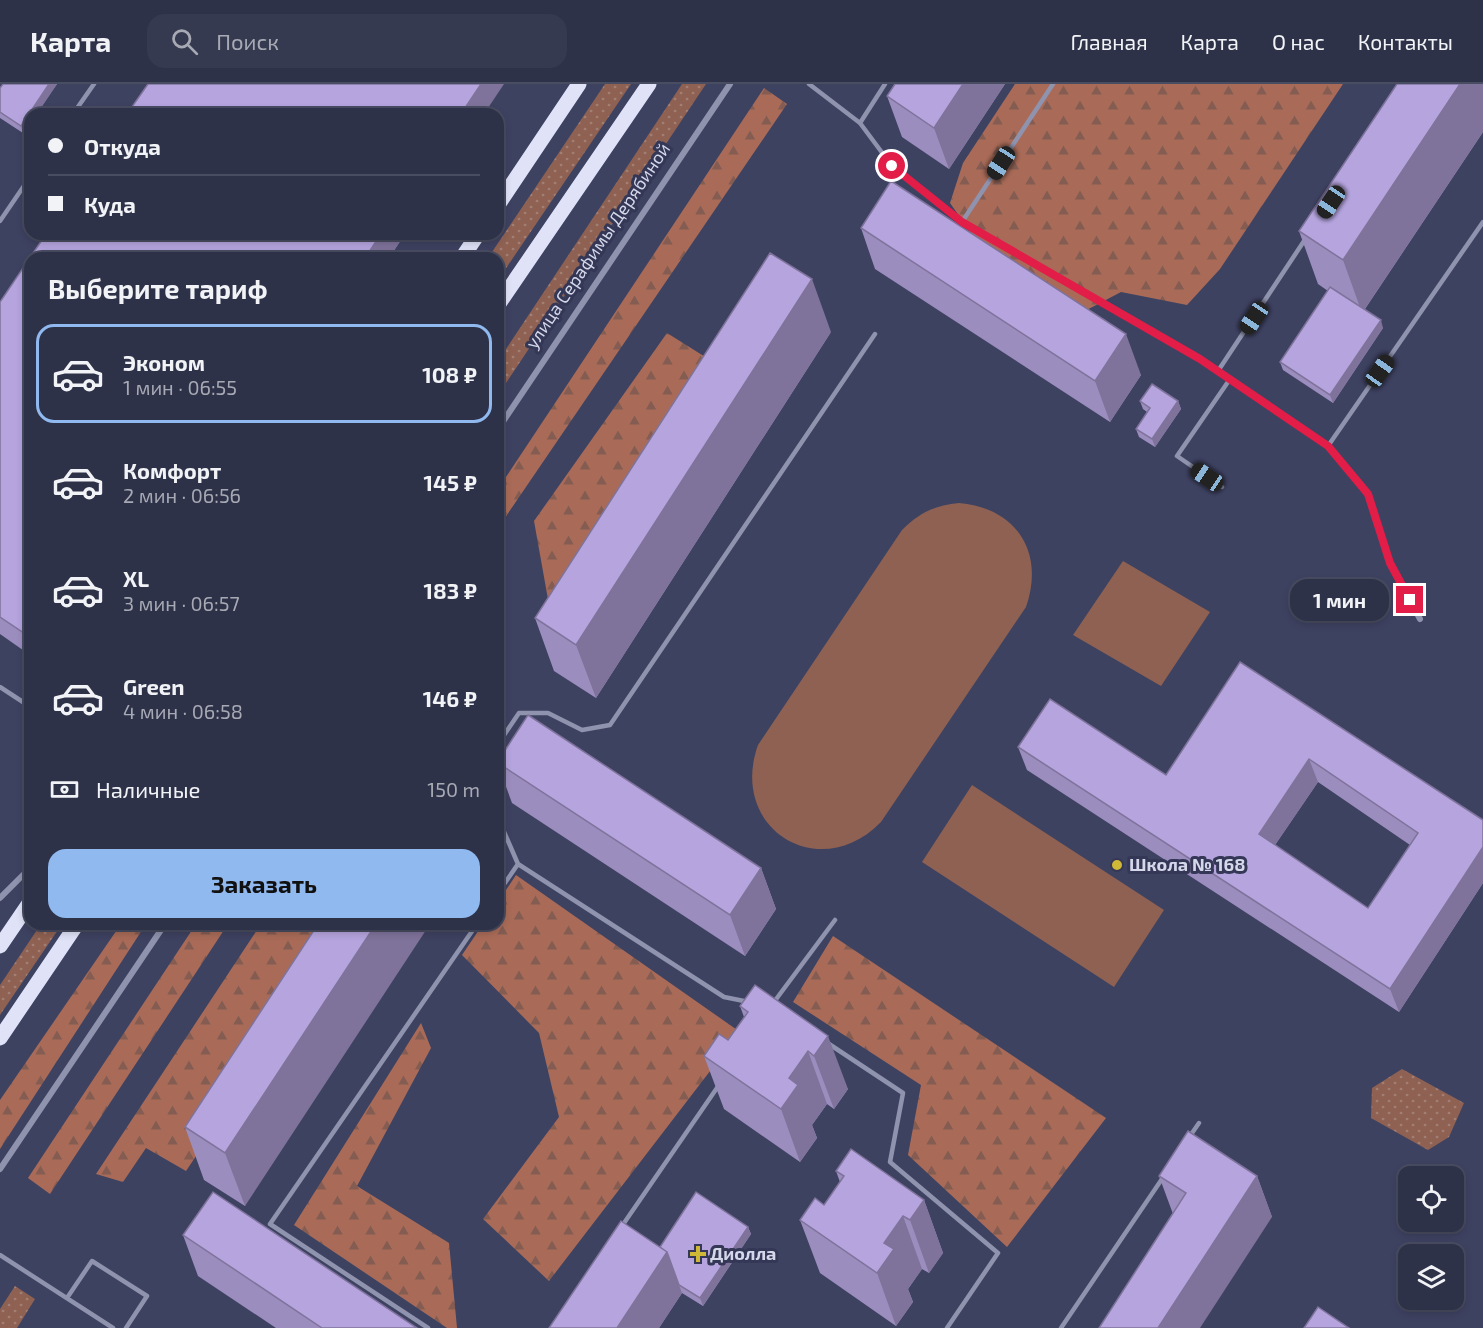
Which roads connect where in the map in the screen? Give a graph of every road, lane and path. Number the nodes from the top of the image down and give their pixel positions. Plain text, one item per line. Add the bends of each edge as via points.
1 (94, 84) edge
2 (579, 84) edge
3 (649, 84) edge
4 (730, 84) edge
5 (809, 84) edge
6 (885, 84) edge
7 (1053, 84) edge
8 (77, 108) edge
9 (860, 123) junction
10 (24, 186) edge
11 (504, 196) edge
12 (0, 221) edge
13 (962, 222) junction
14 (1483, 222) edge
15 (1311, 231) edge
16 (504, 295) edge
17 (875, 334) dead end
18 (1218, 371) junction
19 (1230, 379) junction
20 (504, 420) edge
21 (1328, 446) junction
22 (1222, 487) dead end
23 (1420, 619) dead end
24 (0, 687) edge
25 (24, 703) edge
26 (504, 735) edge
27 (504, 832) edge
28 (518, 864) junction
29 (24, 874) edge
30 (504, 884) edge
31 (0, 897) edge
32 (24, 911) edge
33 (835, 920) dead end
34 (73, 930) edge
35 (161, 930) edge
36 (473, 930) edge
37 (0, 946) edge
38 (759, 1004) edge
39 (771, 1007) edge
40 (0, 1038) edge
41 (827, 1044) dead end
42 (725, 1075) edge
43 (1199, 1123) dead end
44 (1186, 1142) edge
45 (0, 1169) edge
46 (1166, 1172) edge
47 (619, 1231) edge
48 (0, 1256) edge
49 (67, 1298) junction
50 (113, 1328) edge
51 (126, 1328) edge
52 (428, 1328) edge
53 (946, 1328) edge
54 (1061, 1328) edge

1 - 8 lane
2 - 11 main road
3 - 16 main road
4 - 20 street, улица Серафимы Дерябиной
5 - 9 lane
6 - 9 lane
7 - 13 lane
9 - 13 lane via 892,166
10 - 12 lane
13 - 18 lane
14 - 21 lane
15 - 18 lane
17 - 26 lane via 610,725 582,730 548,712 519,712
18 - 19 lane
19 - 21 lane
19 - 22 lane via 1177,456
21 - 23 street via 1368,494 1390,563
24 - 25 lane
27 - 28 lane
28 - 30 lane
28 - 38 lane via 724,998
29 - 31 street
32 - 37 main road
33 - 39 lane
34 - 40 main road
35 - 45 street
36 - 52 lane via 270,1224
41 - 53 lane via 903,1093 890,1162 998,1253
42 - 47 lane
43 - 44 lane
46 - 54 lane
48 - 49 lane
49 - 50 lane
49 - 51 lane via 92,1262 147,1296

